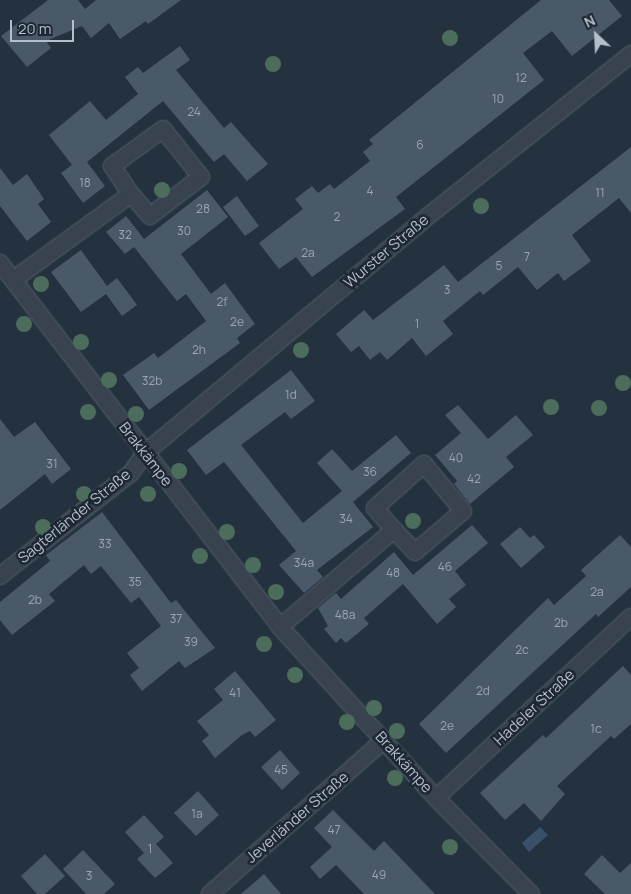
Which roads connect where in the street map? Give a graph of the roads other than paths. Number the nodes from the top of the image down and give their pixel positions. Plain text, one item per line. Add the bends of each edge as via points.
1 (631, 54) edge
2 (130, 194) junction
3 (0, 263) edge
4 (13, 280) junction
5 (144, 453) junction
6 (394, 530) junction
7 (0, 576) edge
8 (631, 616) edge
9 (280, 627) junction
10 (384, 740) junction
11 (436, 798) junction
12 (210, 894) edge
13 (531, 894) edge

1 - 5 street, Wurster Straße via 422,221
2 - 2 street via 150,216 201,178 163,129 112,166
2 - 4 street
3 - 4 street, Brakkämpe
4 - 5 street, Brakkämpe
5 - 7 street, Sagterländer Straße via 131,473
5 - 9 street, Brakkämpe
6 - 6 street via 415,552 463,511 424,464 375,508
6 - 9 street
8 - 11 street, Hadeler Straße
9 - 10 street, Brakkämpe
10 - 11 street, Brakkämpe
10 - 12 street, Jeverländer Straße
11 - 13 street, Brakkämpe

